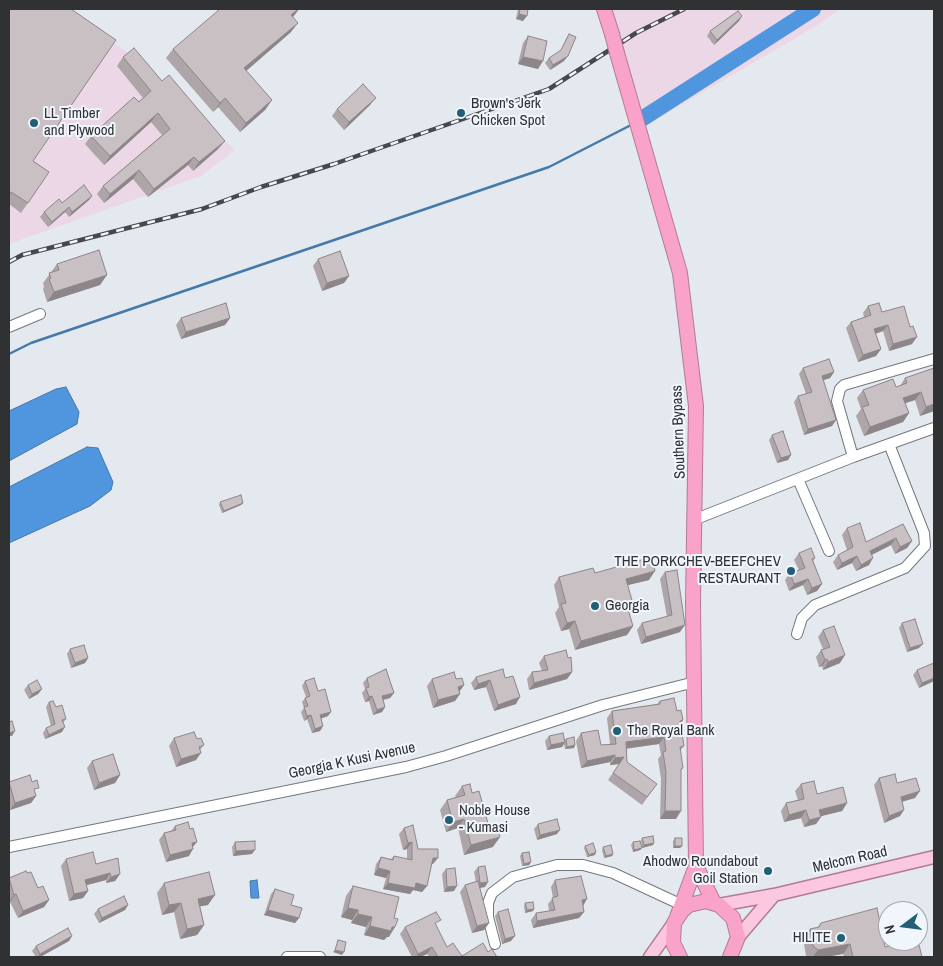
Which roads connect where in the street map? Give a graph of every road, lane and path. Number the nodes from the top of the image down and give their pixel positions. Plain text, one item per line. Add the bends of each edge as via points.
1 (604, 9) edge
2 (40, 314) dead end
3 (9, 327) edge
4 (934, 359) edge
5 (934, 428) edge
6 (889, 444) junction
7 (853, 457) junction
8 (798, 478) junction
9 (696, 519) junction
10 (829, 551) dead end
11 (797, 634) dead end
12 (695, 682) junction
13 (9, 846) edge
14 (934, 857) edge
15 (696, 866) junction
16 (774, 895) junction
17 (717, 904) junction
18 (677, 915) junction
19 (738, 937) junction
20 (495, 944) dead end
21 (733, 955) edge
22 (286, 957) edge
23 (320, 957) edge
24 (650, 957) edge
25 (680, 957) edge

1 - 9 highway, Southern Bypass, bridge via 683,288 696,406
2 - 3 street
4 - 7 street via 844,385 840,389 837,401
5 - 6 street
6 - 7 street
6 - 11 street via 924,533 925,546 904,568 815,605 802,618
7 - 8 street
8 - 9 street
8 - 10 street
9 - 12 highway, Southern Bypass
12 - 13 street, Georgia K Kusi Avenue via 634,696 406,766
12 - 15 highway, Southern Bypass
14 - 16 main road, Melcom Road
15 - 17 highway, Southern Bypass
15 - 18 highway, Southern Bypass
16 - 17 main road, Melcom Road
16 - 19 main road
17 - 18 highway via 697,902
17 - 19 highway, Southern Bypass via 734,918
18 - 20 street via 613,873 583,865 557,865 513,877 492,893 488,917
18 - 24 main road
18 - 25 highway via 672,943
19 - 21 highway
22 - 23 street

